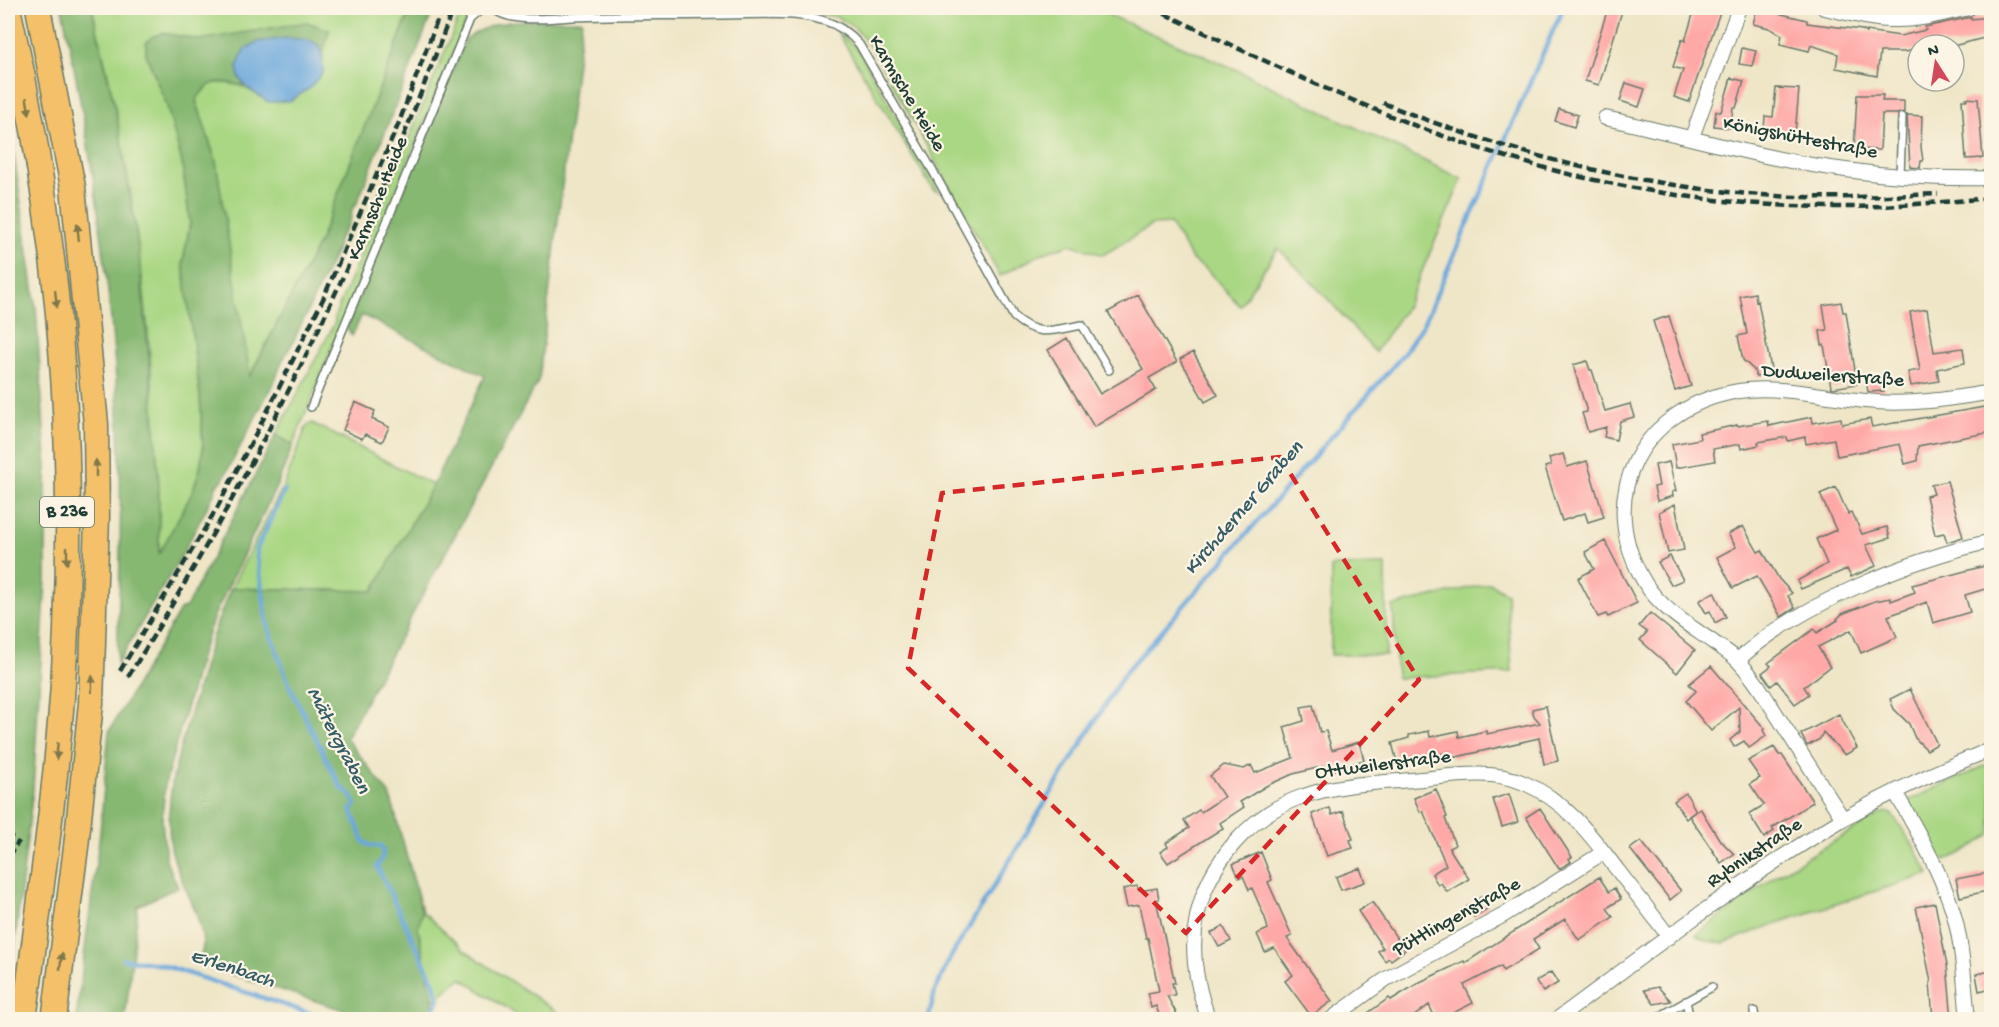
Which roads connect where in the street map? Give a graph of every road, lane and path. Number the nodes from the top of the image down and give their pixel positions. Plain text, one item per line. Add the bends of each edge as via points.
1 (8, 8) edge
2 (38, 8) edge
3 (483, 8) edge
4 (493, 8) edge
5 (1739, 8) edge
6 (1824, 8) edge
7 (1969, 8) edge
8 (1902, 117) dead end
9 (1605, 118) dead end
10 (1692, 137) junction
11 (1900, 176) junction
12 (1992, 178) edge
13 (1109, 370) dead end
14 (1992, 392) edge
15 (311, 407) dead end
16 (1992, 542) edge
17 (1738, 660) junction
18 (1992, 750) edge
19 (1895, 792) junction
20 (1843, 819) junction
21 (1604, 852) junction
22 (1669, 937) junction
23 (1712, 987) dead end
24 (1686, 1001) junction
25 (1754, 1011) dead end
26 (1655, 1018) edge
27 (24, 1020) edge
28 (54, 1020) edge
29 (1209, 1020) edge
30 (1330, 1020) edge
31 (1556, 1020) edge
32 (1690, 1020) edge
33 (1755, 1020) edge
34 (1968, 1020) edge

1 -> 27 highway, B 236 via 44,190 67,428 66,639 51,810
28 -> 2 highway, B 236 via 91,703 96,424 74,187
3 - 15 lane, Karmsche Heide via 470,19
4 - 13 lane, Karmsche Heide via 510,17 531,18 777,15 825,21 849,33 859,44 1014,317 1037,331 1082,325
5 - 10 street
6 - 7 street via 1894,20
8 - 11 lane
9 - 10 street, Königshüttestraße
10 - 11 street, Königshüttestraße via 1803,163
11 - 12 street, Königshüttestraße
14 - 17 street, Dudweilerstraße via 1891,403 1784,390 1740,390 1697,402 1662,425 1634,462 1624,499 1628,548 1645,584 1667,608
16 - 17 street via 1932,557 1842,594 1770,634
17 - 20 street, Dudweilerstraße
18 - 19 street, Rybnikstraße
19 - 20 street, Rybnikstraße
19 - 34 street via 1939,874 1951,907 1961,950
20 - 22 street, Rybnikstraße
21 - 22 street, Ottweilerstraße
21 - 29 street, Ottweilerstraße via 1558,803 1525,783 1508,778 1484,774 1359,785 1304,795 1278,807 1230,847 1204,893 1194,946
21 - 30 street, Püttlingenstraße via 1504,915 1386,979
22 - 31 street, Rybnikstraße
23 - 24 lane
24 - 26 lane
24 - 32 lane
25 - 33 lane

